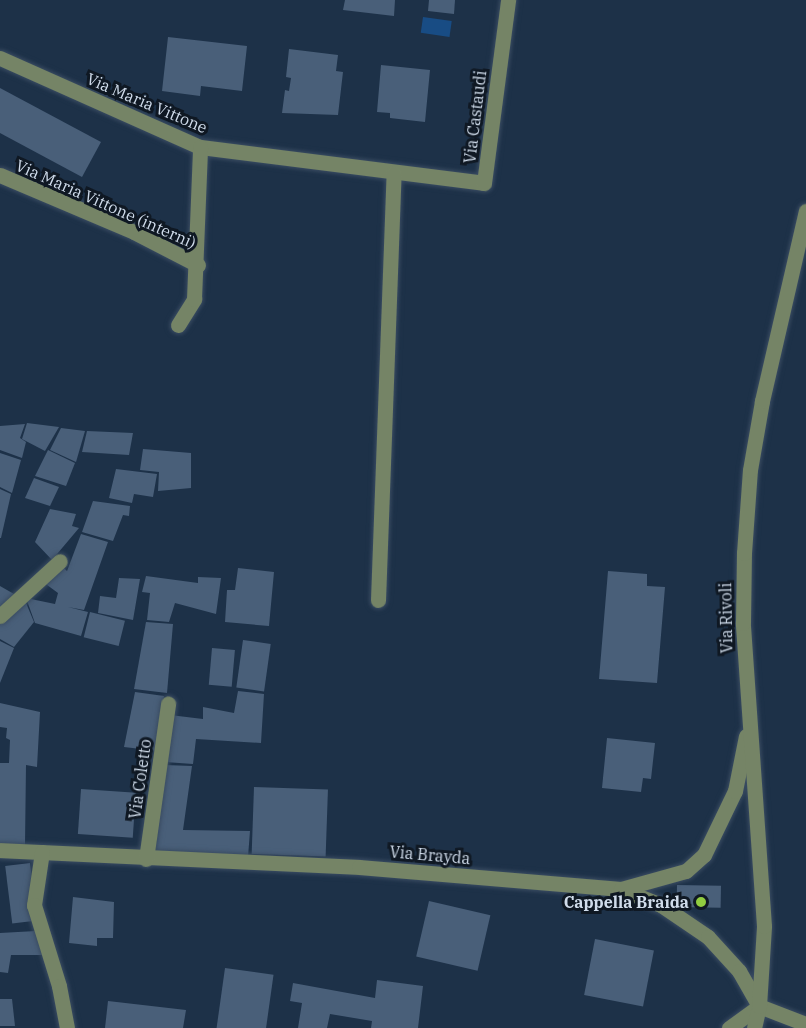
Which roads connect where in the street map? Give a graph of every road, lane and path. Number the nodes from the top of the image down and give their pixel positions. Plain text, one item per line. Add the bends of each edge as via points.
1 (508, 0) edge
2 (0, 58) edge
3 (200, 147) junction
4 (394, 173) junction
5 (0, 175) edge
6 (806, 211) edge
7 (198, 265) junction
8 (178, 325) dead end
9 (60, 561) dead end
10 (378, 600) dead end
11 (0, 616) edge
12 (168, 704) dead end
13 (749, 721) junction
14 (0, 850) edge
15 (42, 852) junction
16 (146, 859) junction
17 (621, 889) junction
18 (759, 1006) junction
19 (806, 1024) edge
20 (67, 1028) edge
21 (729, 1028) edge
22 (754, 1028) edge

1 - 4 street, Via Castaudi via 484,183
2 - 3 street, Via Maria Vittone
3 - 4 street, Via Maria Vittone
3 - 7 street, Via Maria Vittone (interni)
4 - 10 street
5 - 7 street, Via Maria Vittone (interni) via 134,232
6 - 13 street, Via Rivoli via 750,470 743,623
7 - 8 street, Via Maria Vittone (interni) via 194,299
9 - 11 street
12 - 16 street, Via Coletto
13 - 17 street via 735,791 704,855 686,871
13 - 18 street, Via Rivoli via 762,874
14 - 15 street, Via Brayda
15 - 16 street, Via Brayda
15 - 20 street via 34,905 59,986
16 - 17 street, Via Brayda via 359,867
17 - 18 street, Via Brayda via 661,905 708,937 739,971
18 - 19 street
18 - 21 street
18 - 22 street, Via Rivoli

